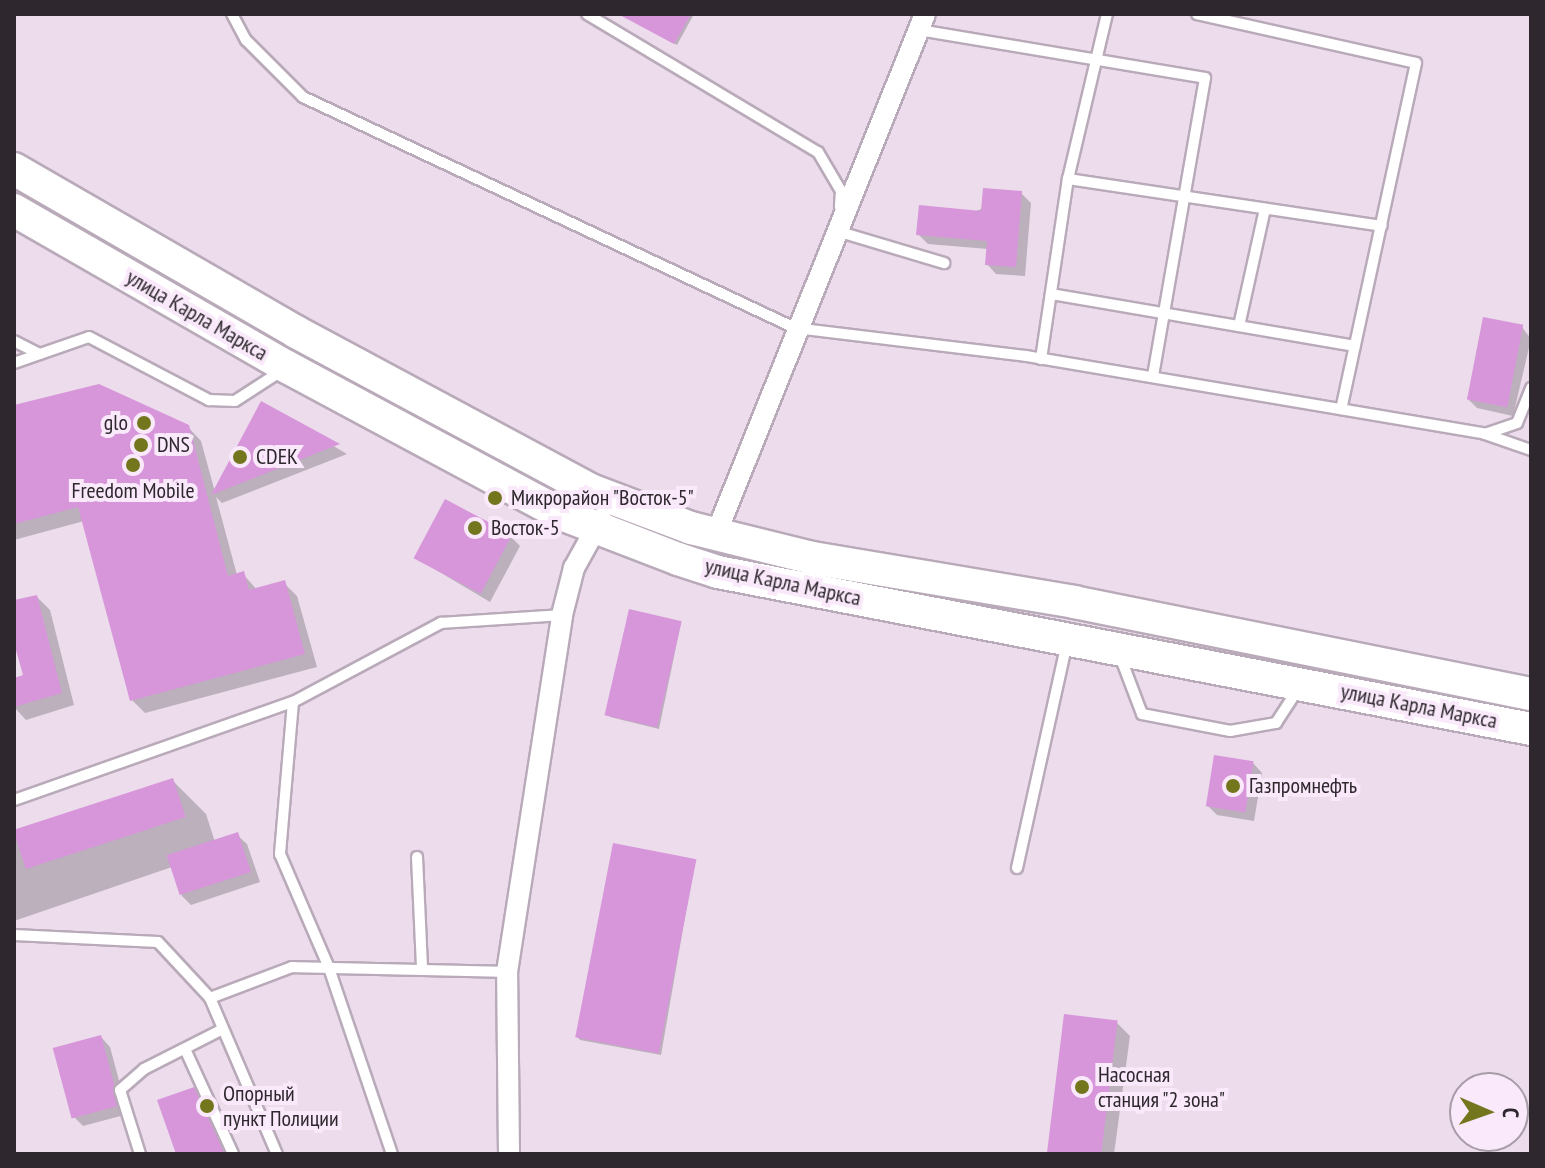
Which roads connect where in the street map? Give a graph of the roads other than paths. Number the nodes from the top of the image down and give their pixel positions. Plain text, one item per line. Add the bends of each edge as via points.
1 (232, 14) edge
2 (587, 14) edge
3 (1107, 14) edge
4 (1197, 14) edge
5 (922, 19) edge
6 (1097, 57) junction
7 (19, 172) edge
8 (1068, 179) junction
9 (1185, 197) junction
10 (1265, 209) junction
11 (14, 210) edge
12 (1381, 226) junction
13 (840, 232) junction
14 (944, 263) dead end
15 (1051, 294) junction
16 (1164, 312) junction
17 (1239, 326) junction
18 (795, 328) junction
19 (14, 341) edge
20 (1355, 346) junction
21 (39, 354) junction
22 (1041, 359) junction
23 (14, 363) edge
24 (287, 367) junction
25 (1153, 377) junction
26 (1531, 388) edge
27 (1341, 409) junction
28 (1485, 434) junction
29 (1531, 450) edge
30 (609, 498) junction
31 (597, 530) junction
32 (716, 534) junction
33 (562, 615) junction
34 (1067, 640) junction
35 (1118, 650) junction
36 (1302, 683) junction
37 (1531, 694) edge
38 (293, 702) junction
39 (1531, 729) edge
40 (14, 800) edge
41 (417, 857) dead end
42 (1017, 868) dead end
43 (14, 935) edge
44 (422, 967) junction
45 (329, 968) junction
46 (507, 972) junction
47 (210, 998) junction
48 (221, 1030) junction
49 (185, 1049) junction
50 (140, 1154) edge
51 (233, 1154) edge
52 (277, 1154) edge
53 (392, 1154) edge
54 (509, 1154) edge

1 - 18 lane via 246,40 303,97
2 - 13 lane via 818,152 841,191
3 - 6 lane
4 - 12 lane via 1416,63
5 - 6 lane
5 - 13 street
6 - 8 lane
6 - 9 lane via 1205,78
7 - 30 main road, улица Карла Маркса via 296,332
8 - 9 lane
8 - 15 lane
9 - 10 lane
9 - 16 lane
10 - 12 lane
10 - 17 lane
11 - 24 main road, улица Карла Маркса
12 - 20 lane
13 - 14 lane
13 - 18 street
15 - 16 lane
15 - 22 lane
16 - 17 lane
16 - 25 lane
17 - 20 lane
18 - 22 lane
18 - 32 street
19 - 21 lane
20 - 27 lane
21 - 23 lane
21 - 24 lane via 89,337 209,400 235,401
22 - 25 lane
24 - 31 main road, улица Карла Маркса
25 - 27 lane
26 - 28 lane via 1517,423
27 - 28 lane
28 - 29 lane
30 - 31 street
30 - 32 main road, улица Карла Маркса
31 - 33 street via 574,568
31 - 34 main road, улица Карла Маркса via 718,572
32 - 37 main road, улица Карла Маркса via 812,558 1074,602
33 - 38 lane via 441,623
33 - 46 street
34 - 35 main road, улица Карла Маркса
34 - 42 lane
35 - 36 main road, улица Карла Маркса
35 - 36 lane via 1142,714 1230,731 1276,723
36 - 39 main road, улица Карла Маркса
38 - 40 lane
38 - 45 lane via 280,854
41 - 44 lane
43 - 47 lane via 158,942
44 - 45 lane
44 - 46 lane
45 - 47 lane via 292,967
45 - 53 lane
46 - 54 street
47 - 48 lane
48 - 49 lane
48 - 52 lane
49 - 50 lane via 144,1069 120,1090
49 - 51 lane

